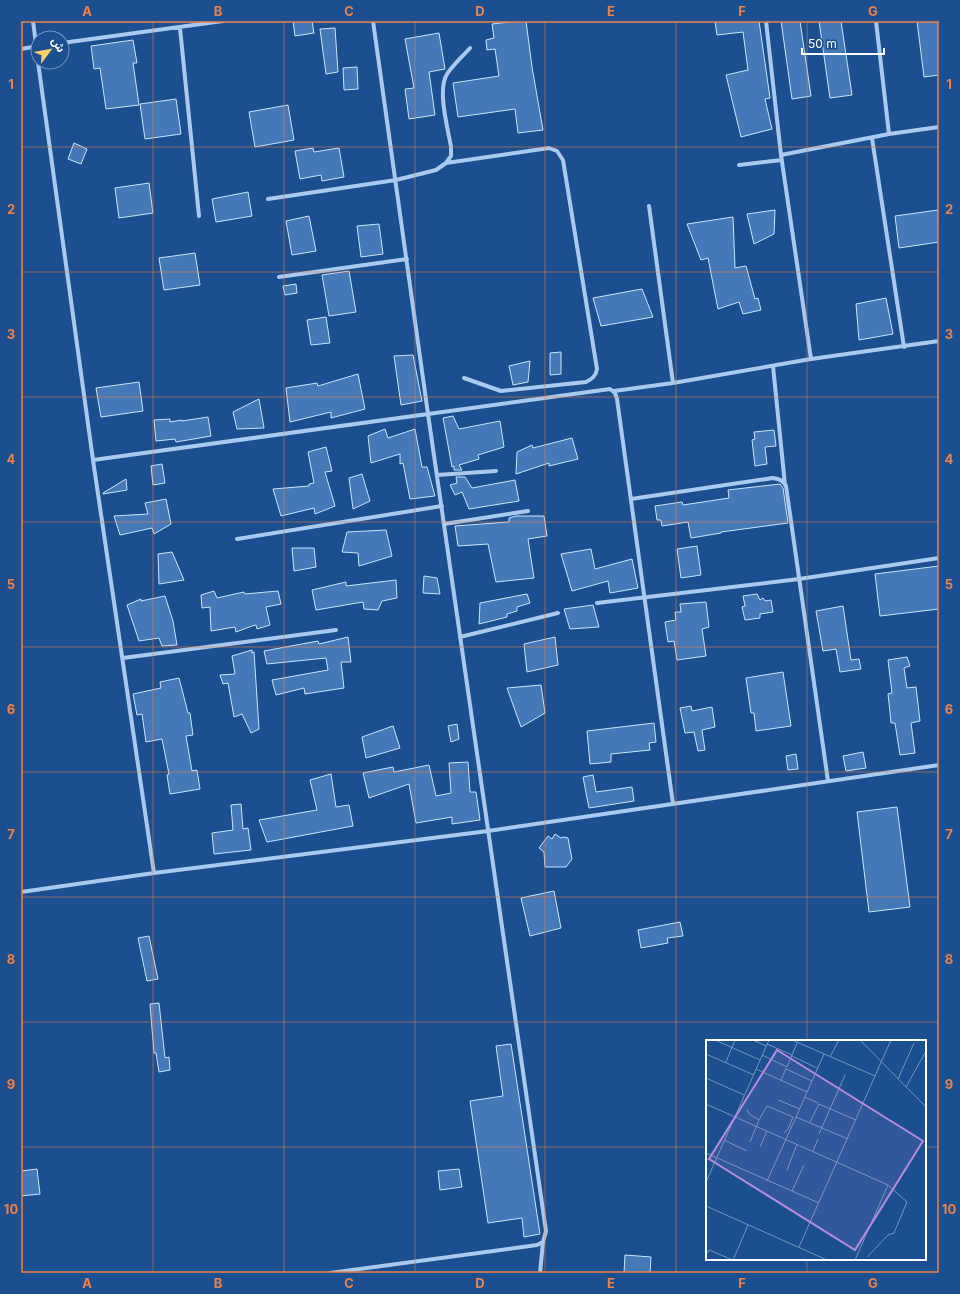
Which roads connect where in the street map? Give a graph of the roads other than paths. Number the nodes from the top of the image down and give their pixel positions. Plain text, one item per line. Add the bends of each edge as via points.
1 (223, 21) edge
2 (373, 21) edge
3 (766, 21) edge
4 (876, 21) edge
5 (180, 28) junction
6 (70, 42) edge
7 (470, 48) dead end
8 (39, 70) edge
9 (939, 127) edge
10 (889, 134) junction
11 (872, 138) junction
12 (781, 154) junction
13 (782, 160) junction
14 (446, 163) junction
15 (739, 165) dead end
16 (396, 180) junction
17 (268, 199) dead end
18 (649, 206) dead end
19 (199, 216) dead end
20 (407, 260) junction
21 (279, 277) dead end
22 (939, 341) edge
23 (904, 347) junction
24 (811, 359) junction
25 (773, 366) junction
26 (464, 378) dead end
27 (673, 383) junction
28 (614, 391) junction
29 (428, 414) junction
30 (93, 460) junction
31 (496, 471) dead end
32 (437, 475) junction
33 (785, 485) junction
34 (631, 499) junction
35 (442, 506) junction
36 (528, 511) dead end
37 (444, 524) junction
38 (237, 539) dead end
39 (939, 558) edge
40 (799, 579) junction
41 (644, 596) junction
42 (597, 603) dead end
43 (558, 613) dead end
44 (336, 630) dead end
45 (460, 636) junction
46 (123, 658) junction
47 (939, 764) edge
48 (828, 781) junction
49 (673, 804) junction
50 (488, 831) junction
51 (154, 872) junction
52 (21, 892) edge
53 (543, 1242) junction
54 (330, 1273) edge
55 (540, 1273) edge

1 - 5 street
2 - 16 street
3 - 12 street
4 - 10 street
5 - 6 street
5 - 19 street
7 - 14 street via 447,74 442,91 451,147 451,156
8 - 30 street
9 - 10 street
10 - 11 street
11 - 12 street
11 - 23 street
12 - 13 street
13 - 15 street
13 - 24 street
14 - 16 street via 436,170
14 - 26 street via 549,148 557,151 564,160 597,369 592,379 586,382 501,391
16 - 17 street
16 - 20 street
18 - 27 street
20 - 21 street
20 - 29 street
22 - 23 street
23 - 24 street
24 - 25 street
25 - 27 street
25 - 33 street
27 - 28 street
28 - 29 street via 603,389
28 - 34 street
29 - 30 street
29 - 32 street
30 - 46 street
31 - 32 street
32 - 35 street
33 - 34 street via 779,479 773,478
33 - 40 street
34 - 41 street
35 - 37 street
35 - 38 street
36 - 37 street
37 - 45 street
39 - 40 street
40 - 41 street
40 - 48 street
41 - 42 street
41 - 49 street
43 - 45 street
44 - 46 street
45 - 50 street
46 - 51 street
47 - 48 street
48 - 49 street
49 - 50 street
50 - 51 street
50 - 53 street via 546,1231
51 - 52 street
53 - 54 street via 531,1246
53 - 55 street

